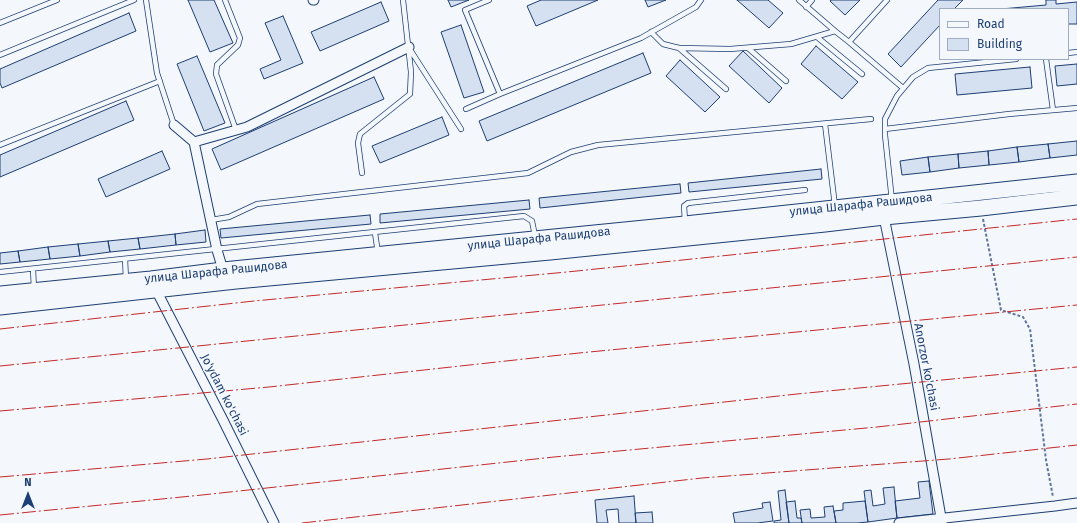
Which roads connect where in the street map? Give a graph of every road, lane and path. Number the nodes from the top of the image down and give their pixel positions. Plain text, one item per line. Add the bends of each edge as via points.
1 (57, 0) edge
2 (134, 0) edge
3 (146, 0) edge
4 (225, 0) edge
5 (403, 0) edge
6 (488, 0) edge
7 (701, 0) edge
8 (799, 0) edge
9 (812, 0) edge
10 (887, 0) edge
11 (806, 7) junction
12 (0, 23) edge
13 (835, 31) junction
14 (651, 32) junction
15 (817, 36) junction
16 (849, 42) junction
17 (408, 48) junction
18 (679, 48) junction
19 (748, 48) junction
20 (0, 55) edge
21 (1006, 60) edge
22 (1046, 60) edge
23 (862, 74) dead end
24 (160, 81) junction
25 (786, 81) dead end
26 (903, 88) junction
27 (726, 89) dead end
28 (500, 94) junction
29 (1077, 108) edge
30 (466, 109) dead end
31 (1053, 110) junction
32 (871, 119) dead end
33 (825, 124) junction
34 (174, 125) joint
35 (885, 128) junction
36 (461, 129) dead end
37 (236, 130) junction
38 (194, 142) junction
39 (0, 145) edge
40 (362, 173) dead end
41 (1077, 182) edge
42 (805, 190) dead end
43 (1077, 197) edge
44 (892, 202) junction
45 (836, 208) junction
46 (981, 208) junction
47 (884, 217) junction
48 (211, 220) junction
49 (686, 224) junction
50 (375, 233) junction
51 (545, 243) junction
52 (217, 250) junction
53 (378, 255) junction
54 (125, 259) junction
55 (33, 269) junction
56 (223, 270) junction
57 (0, 272) edge
58 (126, 281) junction
59 (153, 284) junction
60 (34, 291) junction
61 (0, 294) edge
62 (0, 307) edge
63 (1077, 503) edge
64 (1055, 506) junction
65 (942, 521) edge
66 (274, 523) edge
67 (899, 523) edge

1 - 12 lane
2 - 20 lane
3 - 24 lane
4 - 37 lane via 240,38 238,45 217,65 216,74
5 - 17 lane
6 - 28 lane via 465,10
7 - 14 lane via 696,7
8 - 11 lane
9 - 11 lane
10 - 16 lane
11 - 13 lane
13 - 15 lane
13 - 16 lane
14 - 18 lane via 663,44
14 - 28 lane
15 - 19 lane via 791,44
15 - 23 lane
16 - 26 lane
17 - 36 lane
17 - 37 street via 247,127
17 - 40 lane via 410,94 360,134 358,143
18 - 19 lane
18 - 27 lane
19 - 25 lane
21 - 26 lane via 928,68 913,77
22 - 31 lane
24 - 34 lane
24 - 39 lane
26 - 35 lane via 885,119
28 - 30 lane
29 - 31 lane
31 - 35 lane
32 - 33 lane
33 - 45 lane
33 - 48 lane via 598,145 571,152 528,173 257,204 229,217
34 - 38 street
35 - 44 lane
37 - 38 street
38 - 48 street
41 - 44 main road, улица Шарафа Рашидова
42 - 49 lane via 688,203 684,206
43 - 46 main road
44 - 45 main road, улица Шарафа Рашидова
45 - 49 main road, улица Шарафа Рашидова
46 - 47 main road
46 - 64 path via 1001,310 1023,317 1030,329 1046,460
47 - 51 main road via 825,224
47 - 65 street, Anorzor ko'chasi
48 - 52 street
49 - 51 main road, улица Шарафа Рашидова
50 - 51 lane via 524,216 532,221
50 - 52 lane
50 - 53 lane
51 - 53 main road, улица Шарафа Рашидова
51 - 59 main road via 306,275
52 - 54 lane
52 - 56 street
53 - 56 main road, улица Шарафа Рашидова
54 - 55 lane
54 - 58 lane
55 - 57 lane
55 - 60 lane
56 - 59 main road, улица Шарафа Рашидова
58 - 59 main road, улица Шарафа Рашидова
58 - 60 main road, улица Шарафа Рашидова
59 - 62 main road
59 - 66 street, Jo'ydam ko'chasi
60 - 61 main road, улица Шарафа Рашидова
63 - 64 street
64 - 65 street
65 - 67 street

